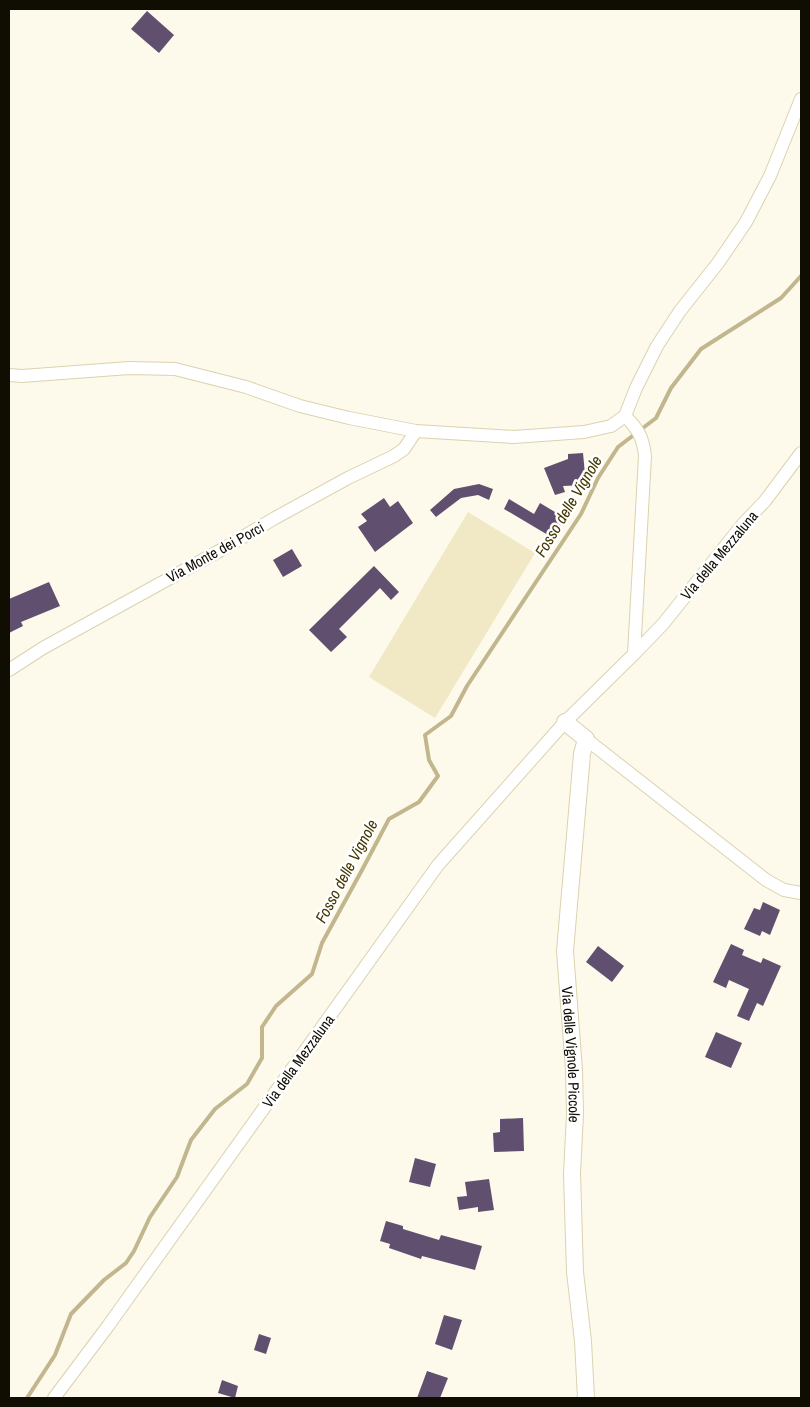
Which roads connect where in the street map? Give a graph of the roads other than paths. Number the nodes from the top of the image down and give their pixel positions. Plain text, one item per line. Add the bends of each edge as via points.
1 (801, 99) edge
2 (9, 375) edge
3 (625, 416) junction
4 (416, 431) junction
5 (801, 453) edge
6 (634, 654) junction
7 (9, 670) edge
8 (560, 728) junction
9 (586, 739) junction
10 (801, 893) edge
11 (54, 1398) edge
12 (586, 1398) edge

1 - 3 street via 770,176 746,222 658,346
2 - 4 street via 129,368 175,369 246,387 300,406
3 - 4 street via 611,426 584,432 514,438
3 - 6 street via 636,427 644,456
4 - 7 street, Via Monte dei Porci via 404,449 394,456 275,518 42,648
5 - 6 street, Via della Mezzaluna via 663,624
6 - 8 street, Via della Mezzaluna
8 - 9 street
8 - 11 street, Via della Mezzaluna via 438,865
9 - 10 street via 766,880 784,890
9 - 12 street, Via delle Vignole Piccole via 565,945 574,1070 572,1174 575,1272

